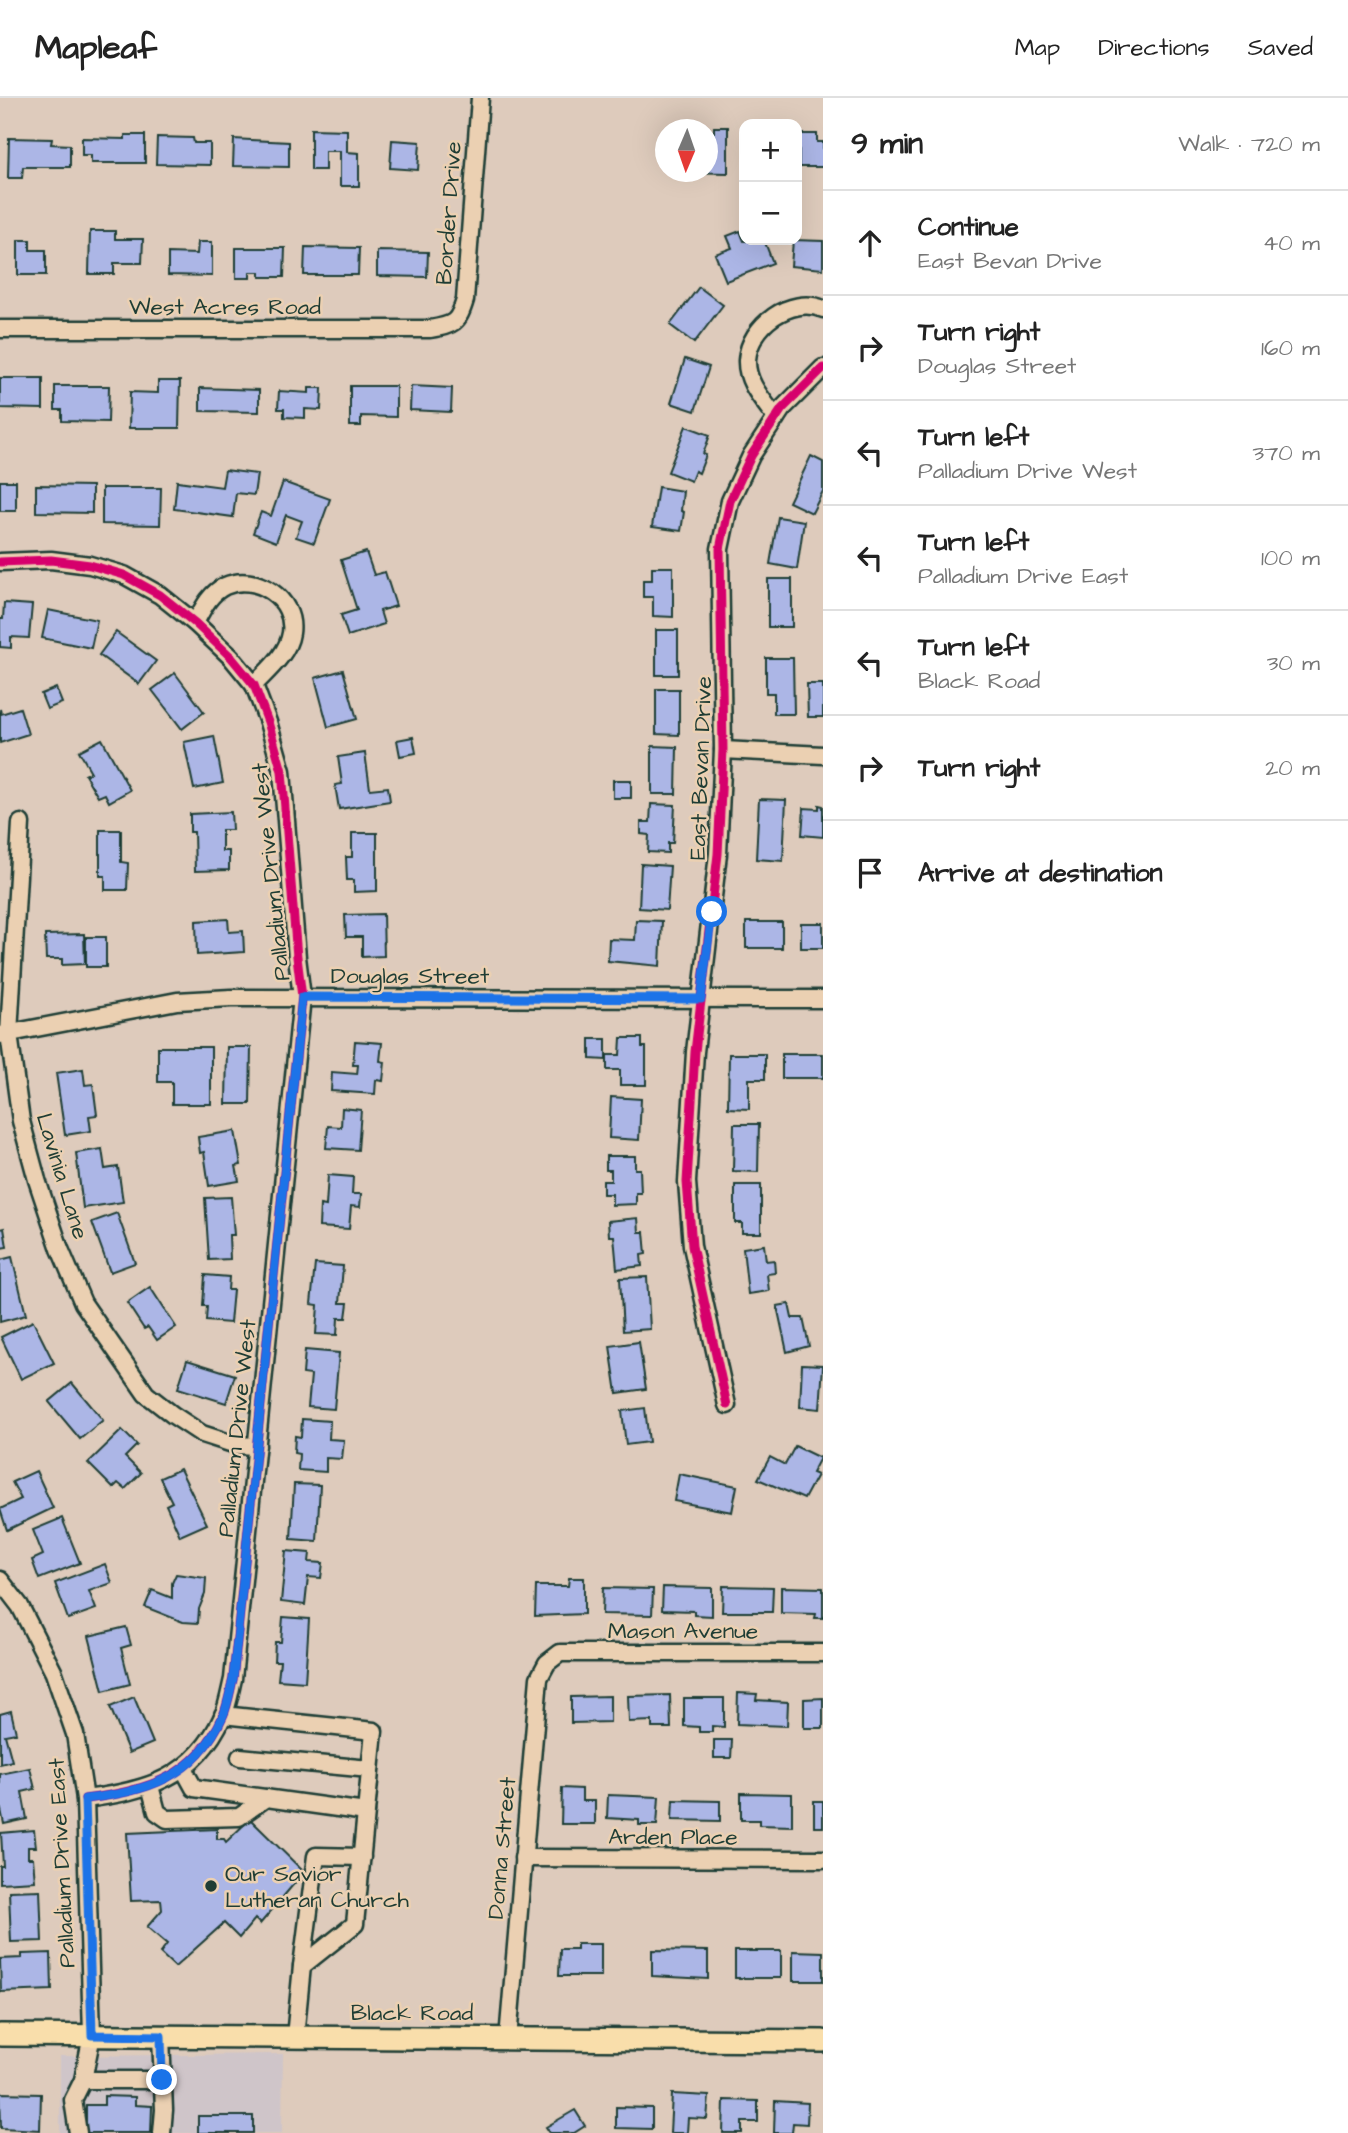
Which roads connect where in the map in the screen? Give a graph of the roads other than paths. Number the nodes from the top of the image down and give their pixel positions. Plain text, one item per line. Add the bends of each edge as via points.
1 (480, 98) edge
2 (823, 309) edge
3 (449, 326) joint
4 (0, 329) edge
5 (823, 368) edge
6 (776, 418) junction
7 (0, 562) edge
8 (195, 622) junction
9 (254, 685) junction
10 (723, 750) junction
11 (823, 755) edge
12 (21, 822) dead end
13 (302, 997) junction
14 (701, 999) junction
15 (823, 999) edge
16 (4, 1034) edge
17 (727, 1405) dead end
18 (257, 1446) junction
19 (0, 1580) edge
20 (823, 1653) edge
21 (547, 1663) joint
22 (223, 1715) junction
23 (240, 1757) dead end
24 (183, 1768) junction
25 (370, 1769) junction
26 (150, 1786) junction
27 (266, 1798) junction
28 (85, 1799) junction
29 (366, 1812) junction
30 (362, 1857) junction
31 (523, 1858) junction
32 (823, 1859) edge
33 (302, 1966) junction
34 (0, 2035) edge
35 (92, 2035) junction
36 (161, 2036) junction
37 (295, 2037) junction
38 (508, 2039) junction
39 (823, 2041) edge
40 (83, 2080) junction
41 (162, 2080) junction
42 (78, 2133) edge
43 (162, 2133) edge

1 - 3 street, Border Drive via 465,300 460,317
2 - 6 street via 788,309 775,315 754,338 747,360 753,385
3 - 4 street, West Acres Road
5 - 6 street, East Bevan Drive
6 - 10 street, East Bevan Drive via 730,501 720,549
7 - 8 street, Palladium Drive West via 51,560 124,575
8 - 9 street, Palladium Drive West
8 - 9 street via 208,599 226,585 249,583 271,590 286,605 291,633 281,655
9 - 13 street, Palladium Drive West via 282,771
10 - 11 street
10 - 14 street, East Bevan Drive via 717,866
12 - 16 street, Lavinia Lane
13 - 14 street, Douglas Street
13 - 16 street, Douglas Street via 177,1002
13 - 18 street, Palladium Drive West
14 - 15 street, Douglas Street
14 - 17 street, East Bevan Drive via 687,1182 692,1246
16 - 18 street, Lavinia Lane via 37,1180 83,1303 146,1394 202,1434 236,1446
18 - 22 street, Palladium Drive West via 233,1679
19 - 28 street, Palladium Drive East via 20,1606 54,1673 75,1734
20 - 21 street, Mason Avenue via 560,1653
21 - 31 street, Donna Street via 540,1678
22 - 24 street, Palladium Drive West via 206,1744
22 - 25 street via 374,1731
23 - 25 street
24 - 26 street, Palladium Drive West
24 - 27 street via 194,1788
25 - 29 street
26 - 27 street via 156,1812 167,1819 239,1817
26 - 28 street, Palladium Drive West
27 - 29 street
28 - 35 street, Palladium Drive East
29 - 30 street
30 - 33 street via 355,1924
30 - 33 street via 316,1856
31 - 32 street, Arden Place
31 - 38 street, Donna Street
33 - 37 street
34 - 35 main road, Black Road
35 - 36 main road, Black Road
35 - 40 street, Palladium Drive East
36 - 37 main road, Black Road
36 - 41 street
37 - 38 main road, Black Road
38 - 39 main road, Black Road
40 - 41 street
40 - 42 street, Palladium Drive East via 73,2100
41 - 43 street

